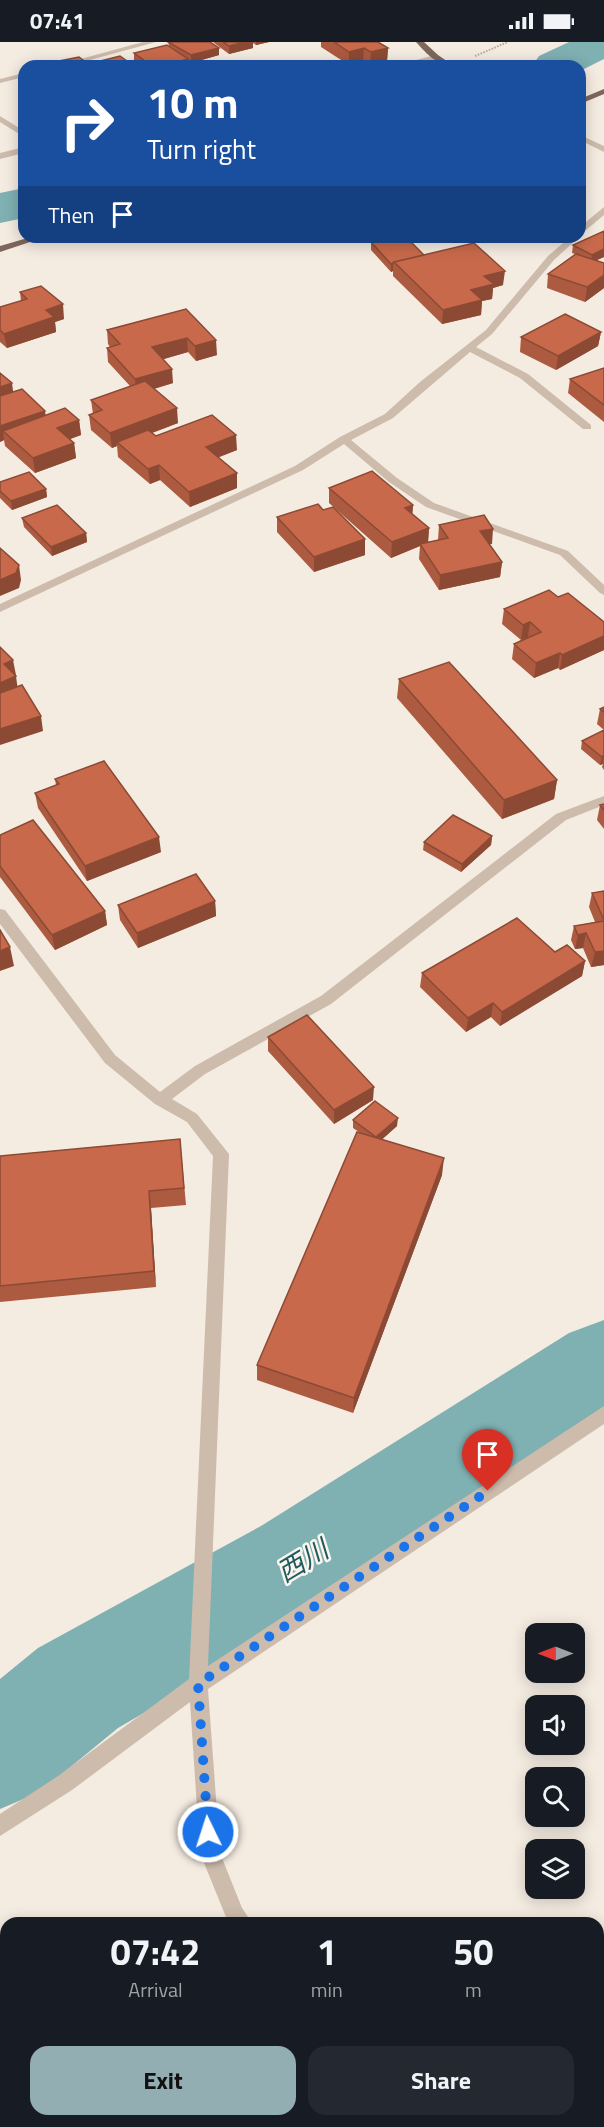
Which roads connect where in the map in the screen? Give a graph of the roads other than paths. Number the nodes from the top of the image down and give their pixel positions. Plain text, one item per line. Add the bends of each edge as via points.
1 (152, 42) edge
2 (420, 42) edge
3 (435, 57) junction
4 (82, 60) edge
5 (423, 60) edge
6 (440, 60) edge
7 (18, 76) edge
8 (0, 81) edge
9 (604, 91) edge
10 (586, 99) edge
11 (0, 118) edge
12 (18, 131) edge
13 (586, 140) edge
14 (604, 149) edge
15 (18, 152) edge
16 (0, 156) edge
17 (604, 210) edge
18 (599, 220) edge
19 (586, 228) edge
20 (20, 243) edge
21 (568, 243) edge
22 (0, 249) edge
23 (471, 348) junction
24 (587, 428) dead end
25 (344, 440) junction
26 (604, 591) edge
27 (0, 608) edge
28 (604, 800) edge
29 (0, 914) edge
30 (160, 1100) junction
31 (604, 1414) edge
32 (198, 1684) junction
33 (0, 1826) edge
34 (237, 1917) edge

1 - 4 street
2 - 3 main road
3 - 5 street
3 - 6 main road
7 - 8 street
9 - 10 main road
11 - 12 street
13 - 14 street
15 - 16 street
17 - 18 street
18 - 19 street
20 - 22 main road
21 - 23 street
23 - 24 street via 524,376
23 - 25 street via 389,416
25 - 26 street via 430,505 564,553
25 - 27 street via 299,468
28 - 30 street via 561,817 326,1000 200,1070
29 - 30 street via 110,1059
30 - 32 street via 192,1118 221,1154
31 - 32 street
32 - 33 street
32 - 34 street via 210,1853

